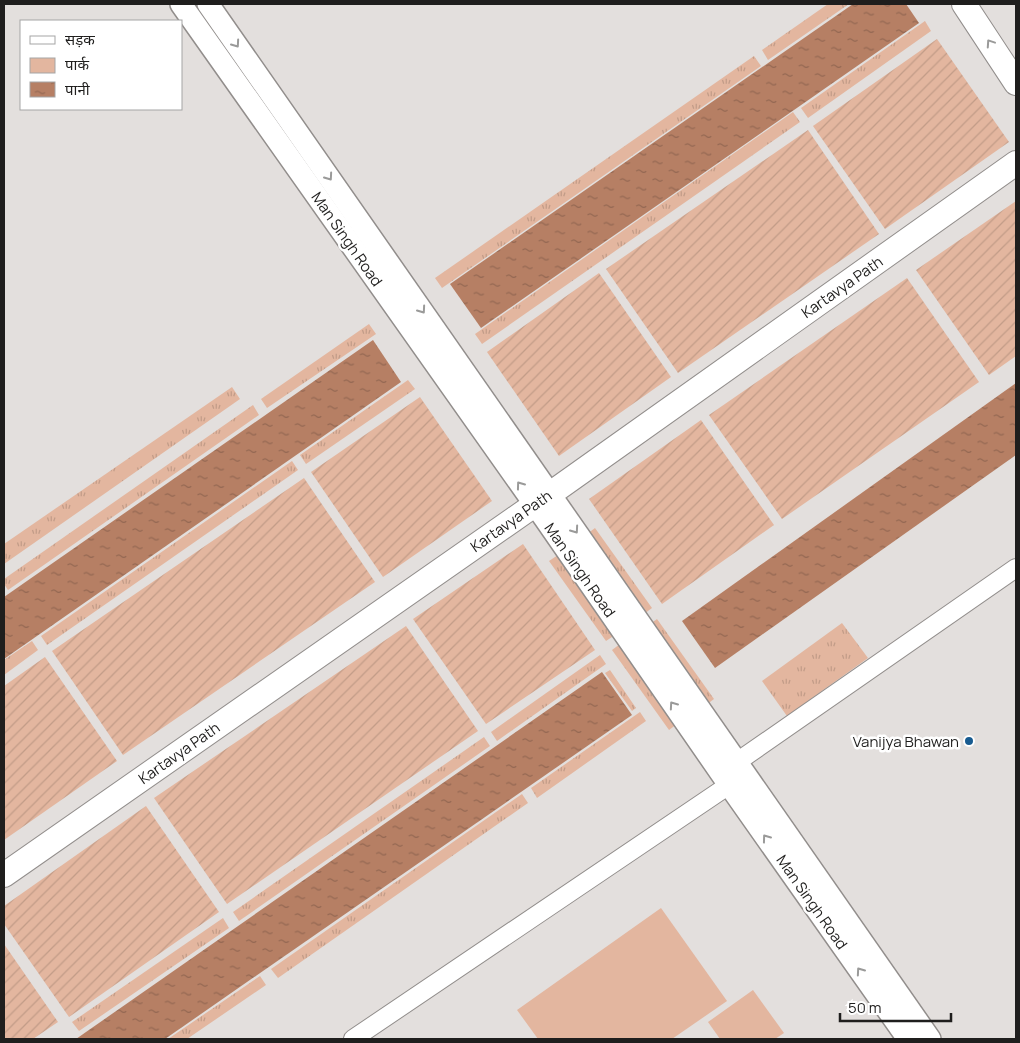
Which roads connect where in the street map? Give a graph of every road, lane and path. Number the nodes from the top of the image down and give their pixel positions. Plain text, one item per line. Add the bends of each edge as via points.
1 (182, 4) edge
2 (208, 4) edge
3 (964, 4) edge
4 (1016, 82) edge
5 (1016, 164) edge
6 (543, 499) junction
7 (1016, 568) edge
8 (737, 762) junction
9 (729, 785) junction
10 (4, 875) edge
11 (353, 1039) edge
12 (908, 1039) edge
13 (930, 1039) edge

6 -> 1 street, Man Singh Road
2 -> 6 street, Man Singh Road
4 -> 3 main road
5 - 6 main road, Kartavya Path
6 -> 8 street, Man Singh Road
9 -> 6 street, Man Singh Road
6 - 10 main road, Kartavya Path
7 - 8 street
8 - 13 street, Man Singh Road
9 - 11 street
12 -> 9 street, Man Singh Road

